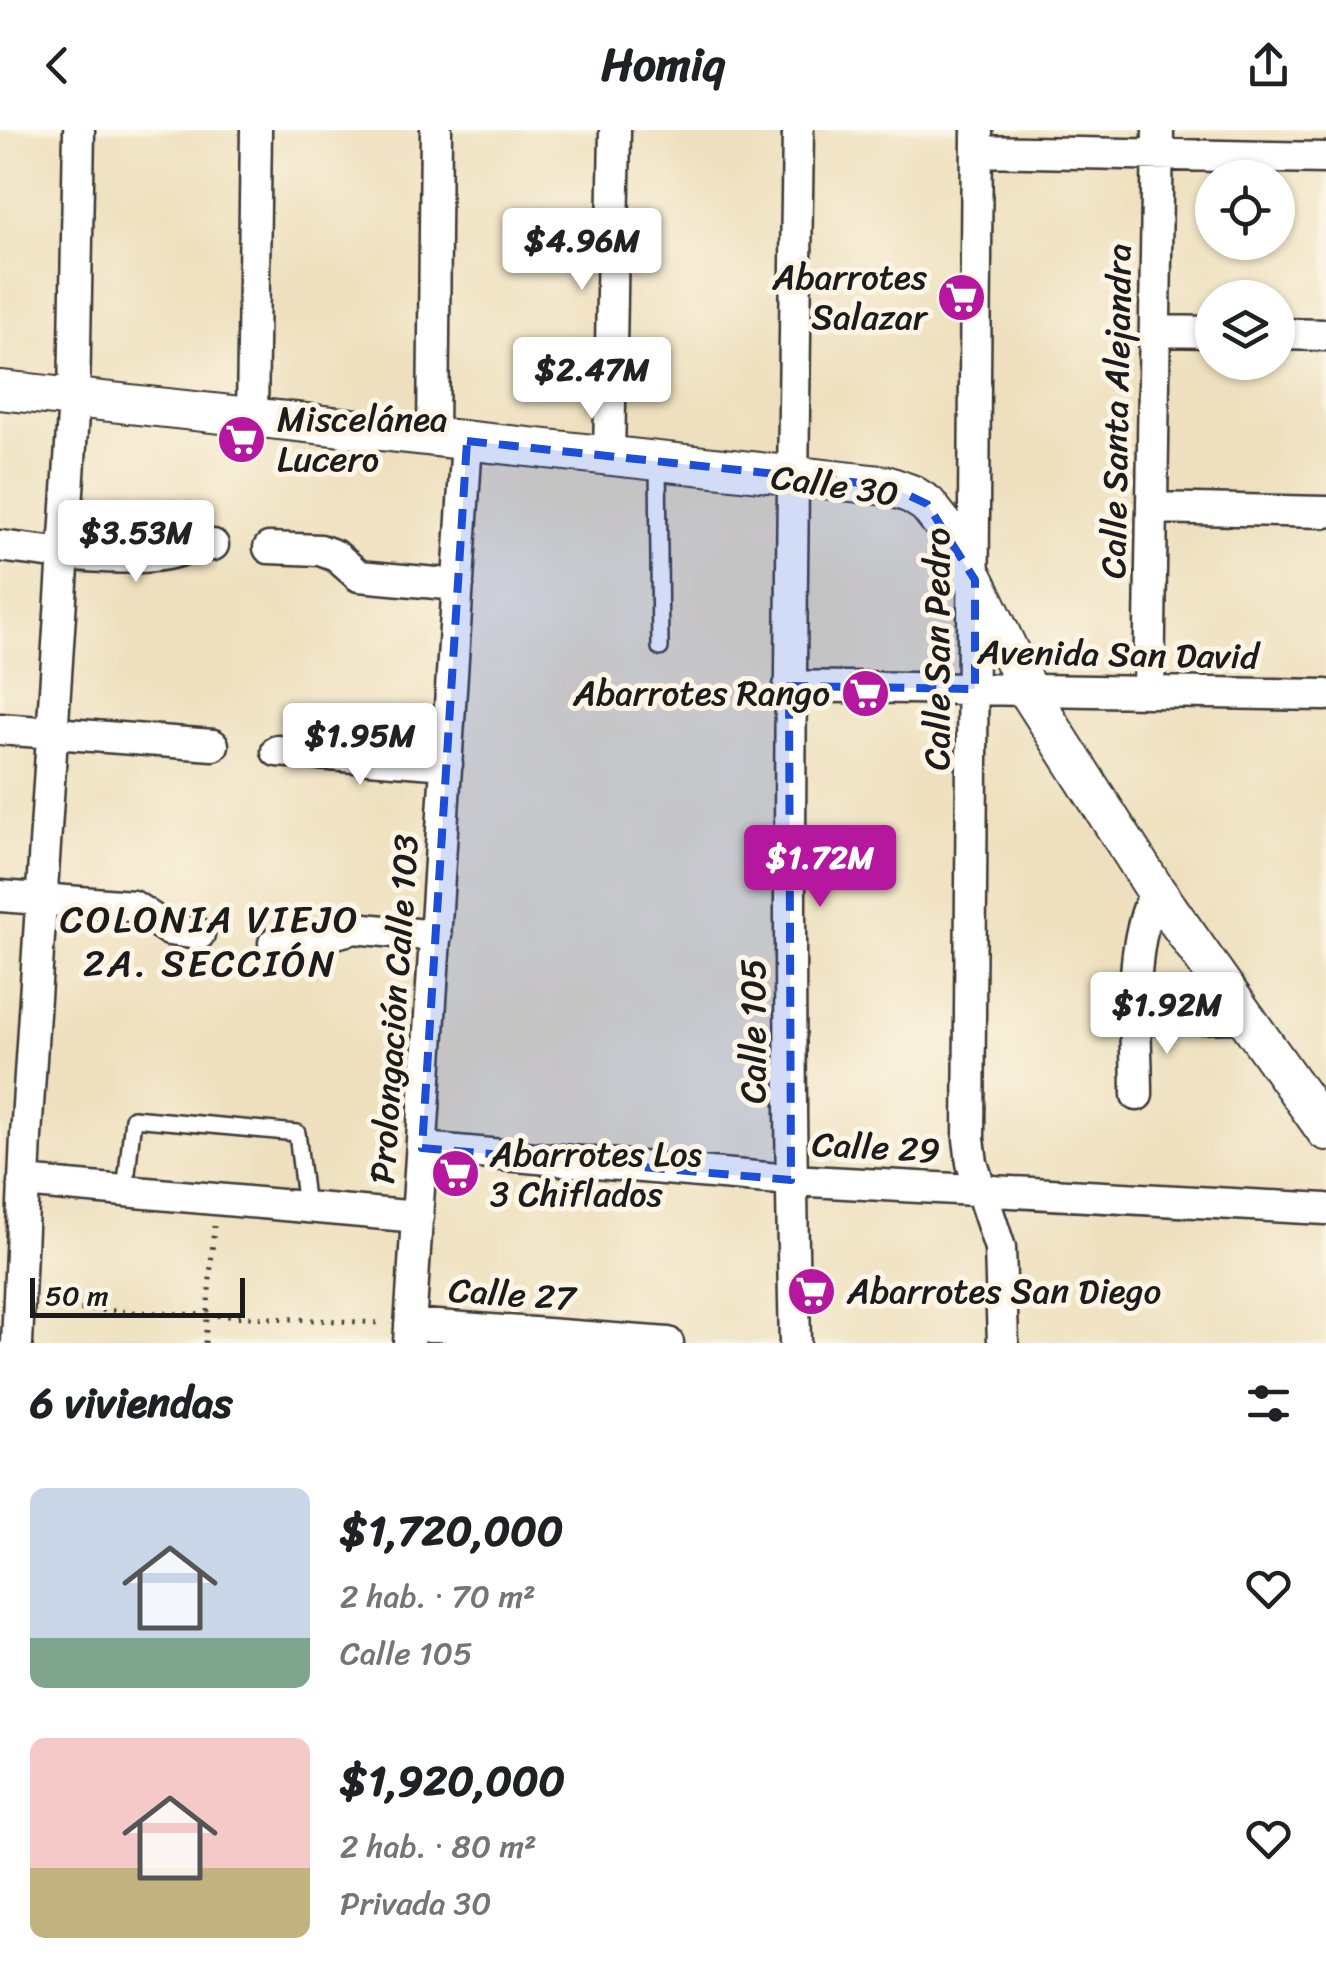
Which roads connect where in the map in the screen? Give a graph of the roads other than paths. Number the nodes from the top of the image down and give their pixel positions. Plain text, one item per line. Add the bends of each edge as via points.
1 (79, 130) edge
2 (256, 130) edge
3 (436, 130) edge
4 (615, 130) edge
5 (798, 130) edge
6 (977, 140) edge
7 (1158, 142) edge
8 (1326, 158) edge
9 (1154, 331) junction
10 (1195, 332) edge
11 (1295, 334) edge
12 (1326, 335) edge
13 (0, 390) edge
14 (74, 398) junction
15 (252, 418) junction
16 (450, 439) junction
17 (609, 458) junction
18 (658, 463) junction
19 (793, 478) junction
20 (1152, 508) junction
21 (1326, 512) edge
22 (213, 545) dead end
23 (0, 546) edge
24 (268, 548) dead end
25 (64, 552) junction
26 (975, 580) junction
27 (458, 585) junction
28 (660, 648) dead end
29 (789, 686) junction
30 (974, 689) junction
31 (1028, 690) junction
32 (1149, 692) junction
33 (1326, 696) edge
34 (0, 729) edge
35 (54, 733) junction
36 (213, 745) dead end
37 (277, 751) dead end
38 (447, 764) junction
39 (1156, 891) junction
40 (0, 896) edge
41 (42, 899) junction
42 (199, 934) dead end
43 (436, 936) junction
44 (274, 944) dead end
45 (1246, 1017) junction
46 (1137, 1019) junction
47 (1136, 1095) dead end
48 (1326, 1131) edge
49 (13, 1135) edge
50 (422, 1148) junction
51 (791, 1180) junction
52 (23, 1182) junction
53 (982, 1190) junction
54 (124, 1192) junction
55 (306, 1208) junction
56 (1326, 1210) edge
57 (418, 1218) junction
58 (9, 1306) edge
59 (410, 1334) edge
60 (16, 1343) edge
61 (668, 1343) edge
62 (795, 1343) edge
63 (1003, 1343) edge

1 - 14 street
2 - 15 street
3 - 16 street, Prolongación Calle 103
4 - 17 street
5 - 19 street, Calle 105
6 - 7 street
6 - 26 street, Calle San Pedro
7 - 8 street
7 - 9 street, Calle Santa Alejandra
9 - 10 street
9 - 20 street, Calle Santa Alejandra
11 - 12 street
13 - 14 street, Calle 30
14 - 15 street, Calle 30
14 - 25 street
15 - 16 street, Calle 30
16 - 17 street, Calle 30
16 - 27 street, Prolongación Calle 103
17 - 18 street, Calle 30
18 - 19 street, Calle 30
18 - 28 lane
19 - 26 street, Calle 30 via 911,494 942,523
19 - 29 street, Calle 105
20 - 21 street
20 - 32 street, Calle Santa Alejandra
22 - 25 street via 166,554
23 - 25 street
24 - 27 street via 320,550 360,576
25 - 35 street
26 - 30 street, Calle San Pedro
26 - 31 street, Calle 30
27 - 38 street, Prolongación Calle 103
29 - 30 street, Avenida San David
29 - 51 street, Calle 105
30 - 31 street, Avenida San David
30 - 53 street, Calle San Pedro via 969,1139
31 - 32 street, Avenida San David
31 - 39 street, Calle 30
32 - 33 street, Avenida San David
34 - 35 street
35 - 36 street
35 - 41 street
37 - 38 street
38 - 43 street, Prolongación Calle 103
39 - 45 street, Calle 30
39 - 46 street via 1138,939
40 - 41 street
41 - 42 street via 133,906 169,930
41 - 49 street
43 - 44 street via 354,928
43 - 50 street, Prolongación Calle 103
45 - 46 street
45 - 48 street, Calle 30
46 - 47 street
49 - 52 street
50 - 51 street, Calle 29
50 - 57 street, Prolongación Calle 103
51 - 53 street, Calle 29
51 - 62 street, Calle 105
52 - 54 street
52 - 58 street
53 - 56 street, Calle 29
53 - 63 street, Calle San Pedro via 1000,1248
54 - 55 street
54 - 55 lane via 133,1118 297,1133
55 - 57 street
57 - 59 street, Prolongación Calle 103
58 - 60 street
59 - 61 street, Calle 27

